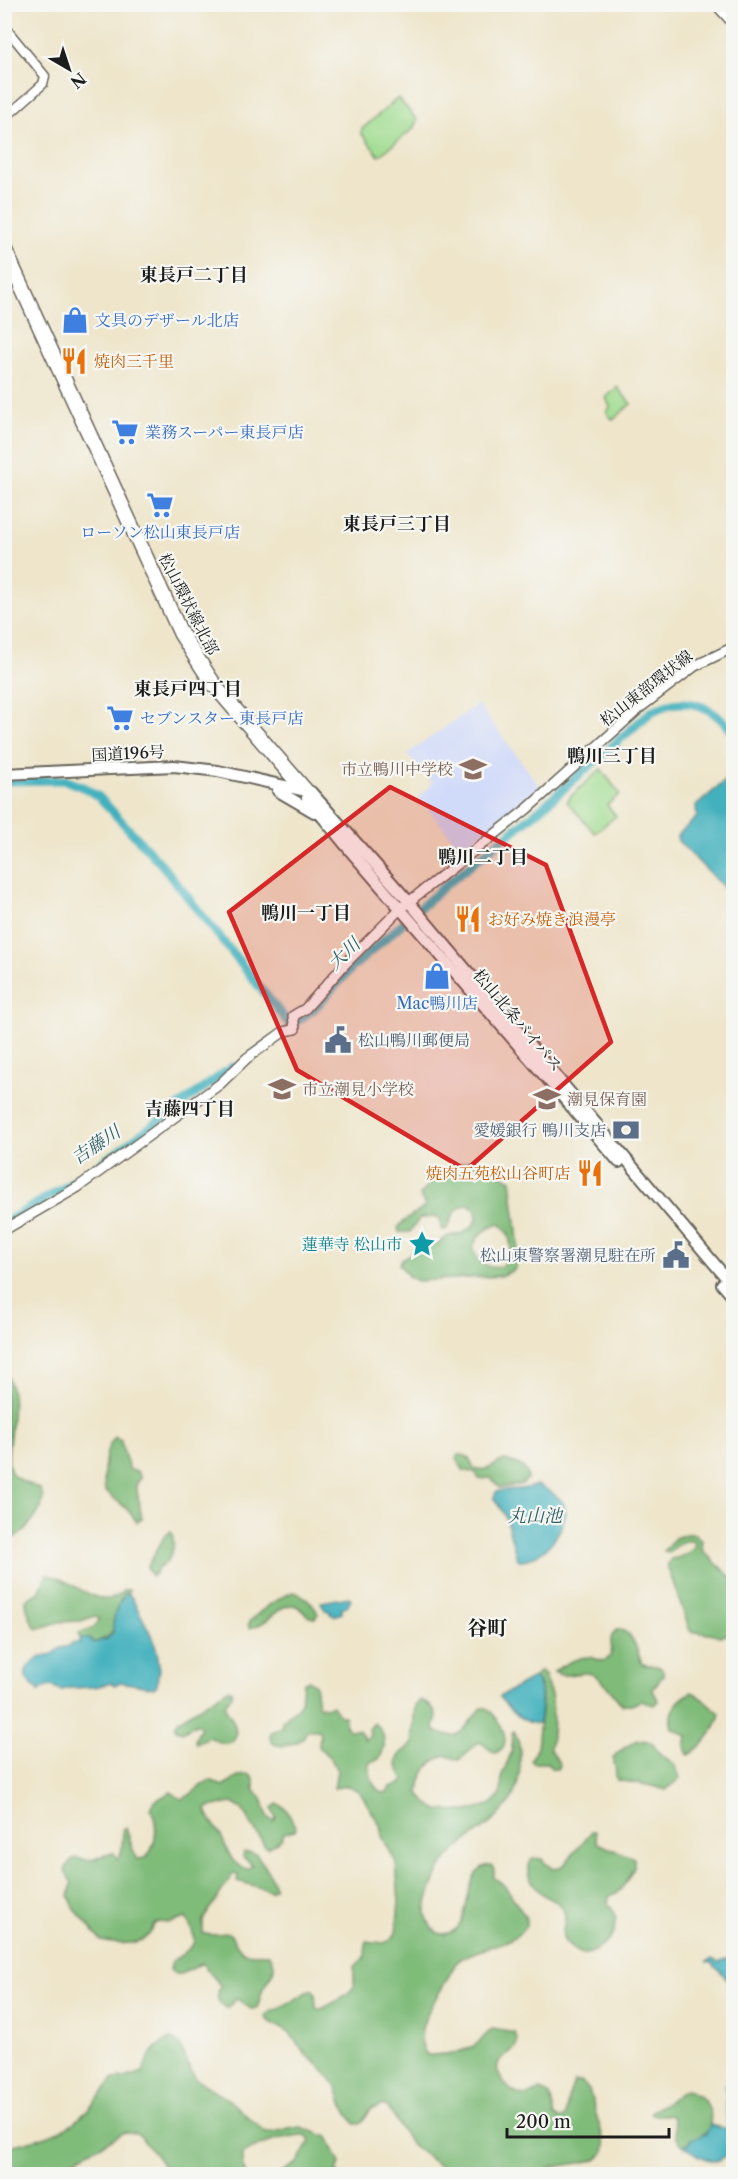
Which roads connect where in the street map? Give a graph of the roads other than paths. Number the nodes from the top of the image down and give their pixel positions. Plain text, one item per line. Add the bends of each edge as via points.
1 (715, 4) edge
2 (734, 25) edge
3 (4, 26) edge
4 (4, 119) edge
5 (4, 241) edge
6 (5, 259) edge
7 (734, 647) edge
8 (281, 768) junction
9 (4, 774) edge
10 (252, 780) junction
11 (274, 785) junction
12 (306, 791) junction
13 (321, 817) junction
14 (405, 905) junction
15 (421, 924) junction
16 (4, 1230) edge
17 (734, 1287) edge
18 (734, 1298) edge

1 - 2 street
3 - 4 street via 45,76 38,90
5 - 12 street, 松山環状線北部 via 183,632 218,685
6 - 8 street, 松山環状線北部 via 178,635 210,685
7 - 14 main road, 松山東部環状線 via 695,666 652,698 527,809
8 - 11 street via 282,778
8 - 12 street, 松山環状線北部
9 - 10 highway, 国道196号 via 174,766
10 - 11 highway, 国道196号
10 - 13 highway, 国道196号 via 285,794
11 - 12 highway, 国道196号
12 - 13 highway, 松山北条バイパス
12 - 14 highway, 松山北条バイパス
13 - 14 highway, 松山北条バイパス
14 - 15 highway, 松山北条バイパス
14 - 16 main road, 松山東部環状線 via 305,1009 293,1016 295,1029 283,1032 220,1084 78,1187
15 - 17 highway, 松山北条バイパス
15 - 18 highway, 松山北条バイパス

